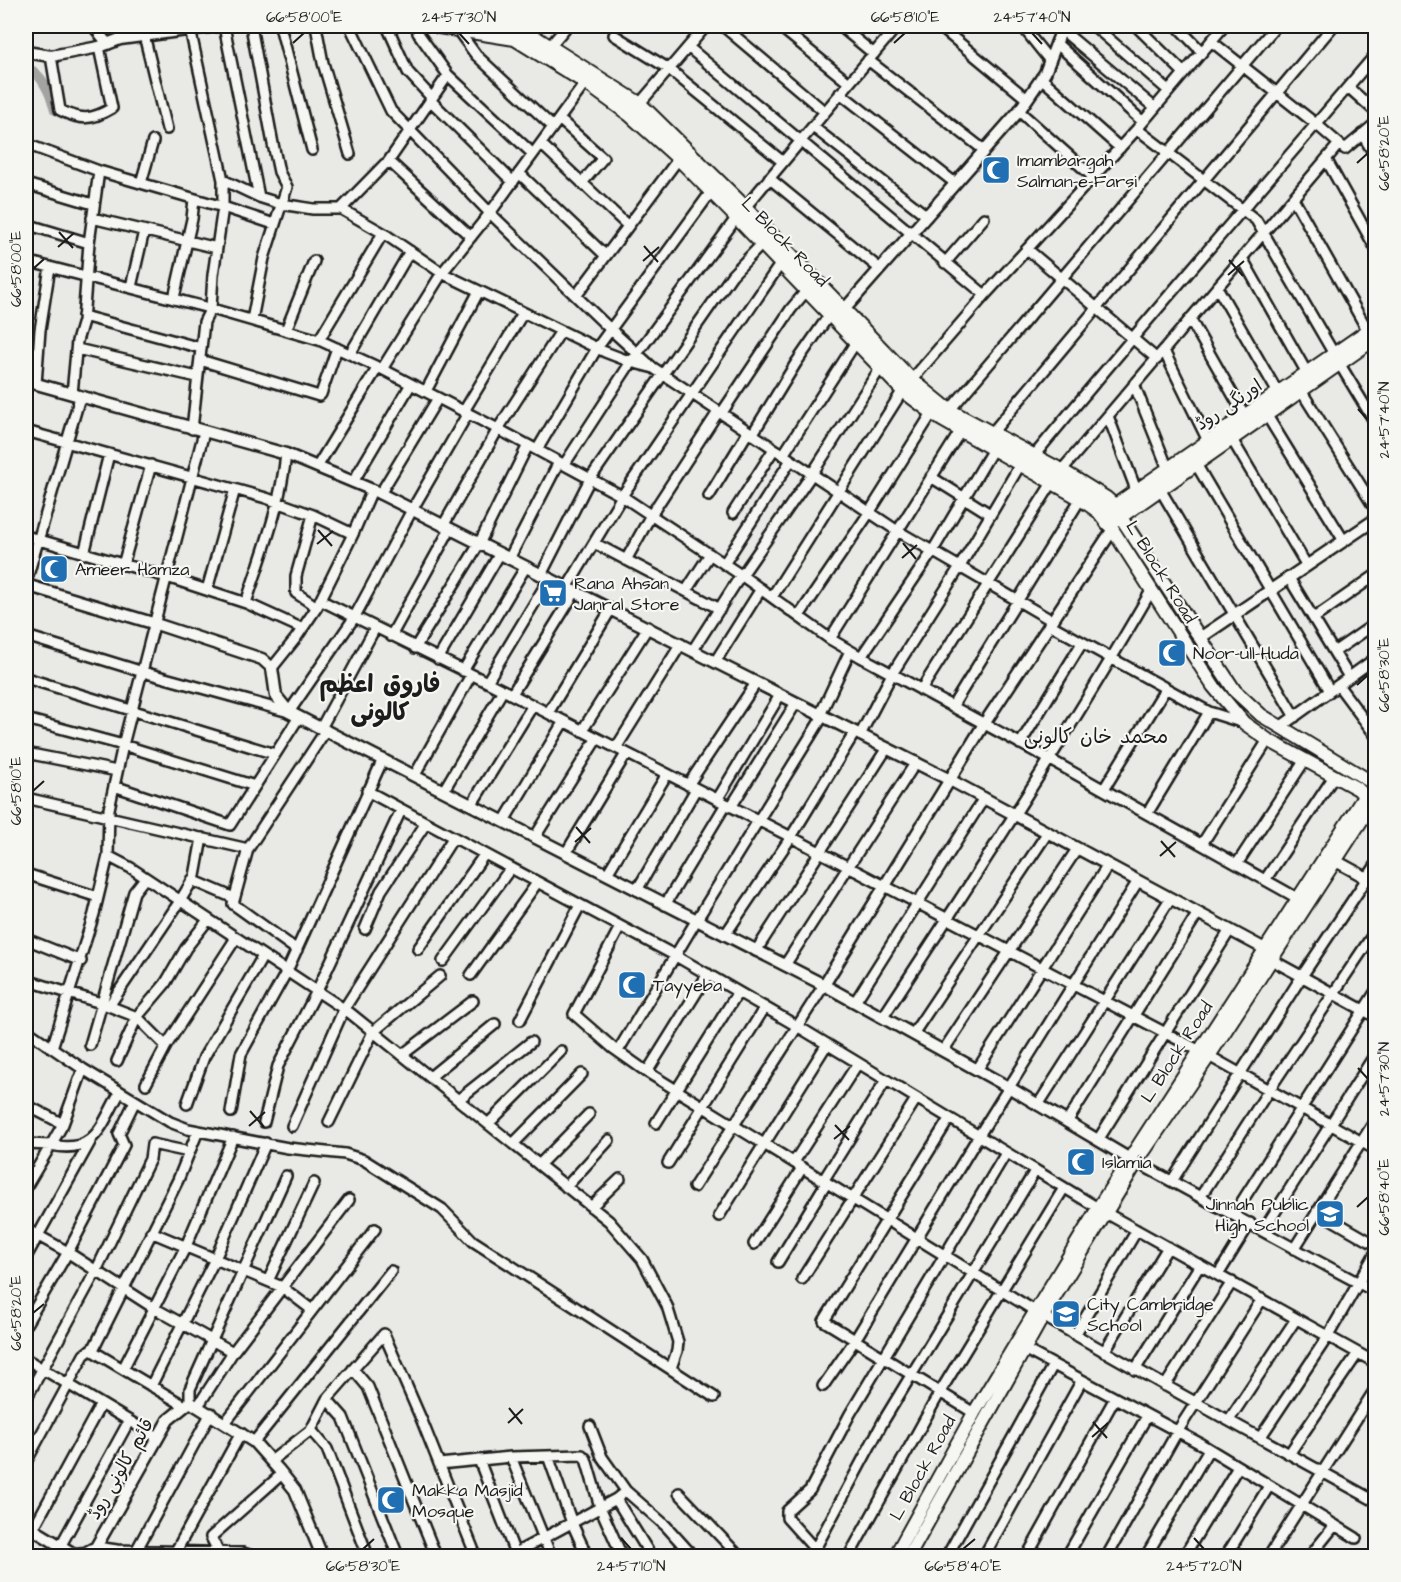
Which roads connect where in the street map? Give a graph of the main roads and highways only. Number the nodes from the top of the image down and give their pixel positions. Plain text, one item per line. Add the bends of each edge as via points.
1 (439, 26) edge
2 (521, 29) edge
3 (491, 30) edge
4 (635, 109) junction
5 (741, 212) junction
6 (837, 312) junction
7 (1374, 335) edge
8 (1337, 359) junction
9 (907, 385) junction
10 (1229, 434) junction
11 (1139, 497) junction
12 (1112, 518) junction
13 (1375, 784) edge
14 (1376, 798) edge
15 (1268, 954) junction
16 (1039, 1314) junction
17 (906, 1554) edge

1 - 3 main road, L Block Road
2 - 3 main road, L Block Road
2 - 4 main road, L Block Road
2 - 4 main road, L Block Road via 586,82
4 - 5 main road, L Block Road
4 - 5 main road, L Block Road via 711,192
5 - 6 main road, L Block Road
5 - 6 main road, L Block Road via 780,263
6 - 9 main road, L Block Road
6 - 9 main road, L Block Road via 856,342
7 - 8 main road, اورنگی روڈ
8 - 10 main road, اورنگی روڈ via 1266,414
8 - 10 main road, اورنگی روڈ via 1278,393 1245,416
9 - 12 main road, L Block Road via 932,412
9 - 12 main road, L Block Road via 1061,471
10 - 11 main road, اورنگی روڈ via 1196,464 1160,489
10 - 11 main road, اورنگی روڈ via 1208,441 1168,469
11 - 12 main road, اورنگی روڈ
12 - 13 main road, L Block Road via 1235,691 1261,715
12 - 15 main road, L Block Road via 1151,591 1212,686 1244,723 1362,793 1363,798
14 - 15 main road, L Block Road
15 - 16 main road, L Block Road via 1133,1160
16 - 17 main road, L Block Road via 1024,1349
16 - 17 main road, L Block Road via 974,1413

